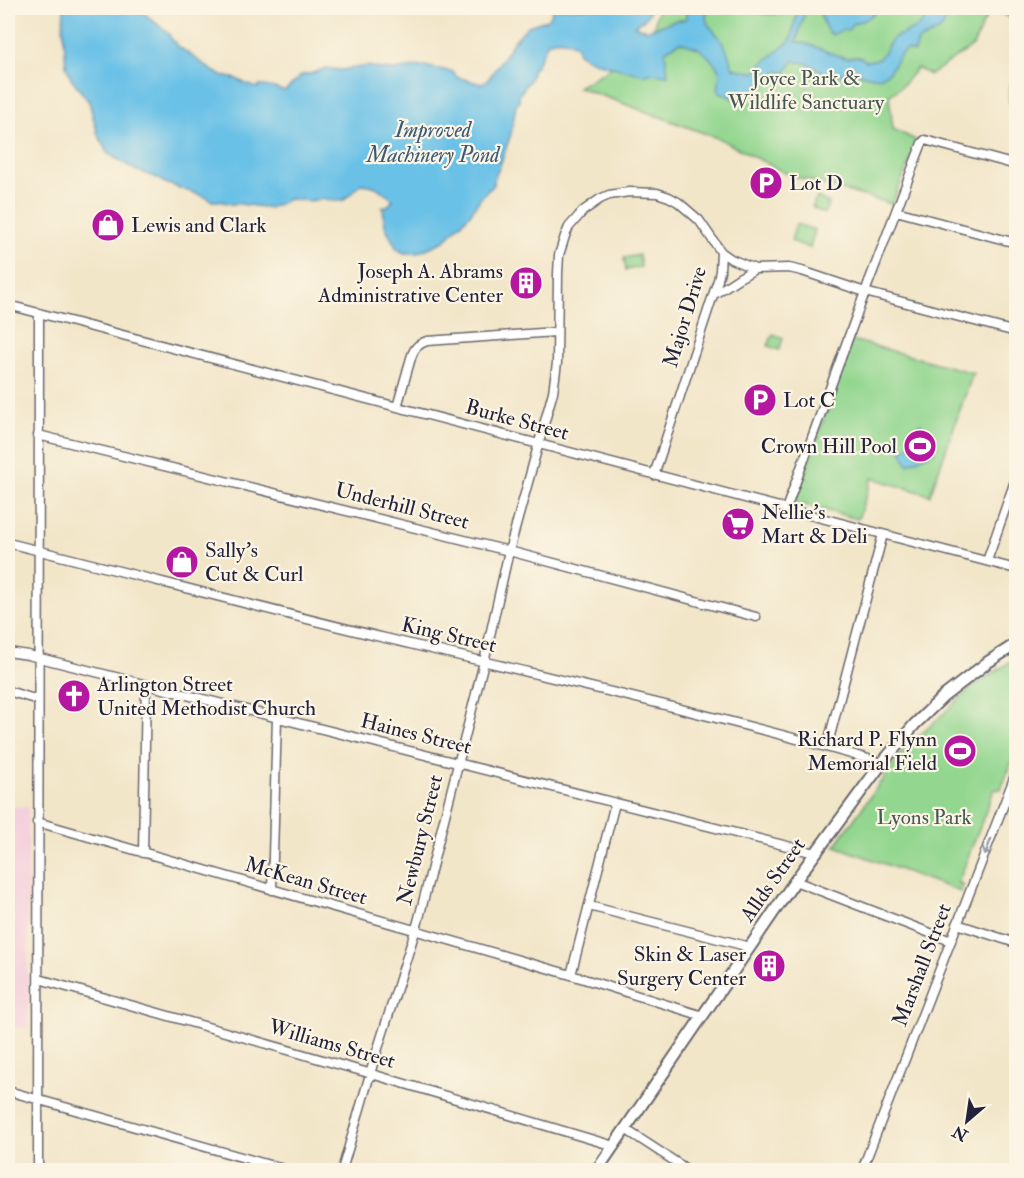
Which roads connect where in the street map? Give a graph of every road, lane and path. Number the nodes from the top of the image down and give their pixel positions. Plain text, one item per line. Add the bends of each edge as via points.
1 (1017, 165) edge
2 (896, 211) junction
3 (1017, 243) edge
4 (721, 252) junction
5 (755, 269) junction
6 (865, 292) junction
7 (713, 295) junction
8 (8, 305) edge
9 (39, 313) junction
10 (556, 332) junction
11 (1017, 332) edge
12 (397, 408) junction
13 (38, 435) junction
14 (538, 444) junction
15 (654, 475) junction
16 (1017, 478) edge
17 (786, 509) junction
18 (883, 534) junction
19 (8, 543) edge
20 (38, 550) junction
21 (509, 551) junction
22 (987, 561) junction
23 (1017, 569) edge
24 (756, 617) dead end
25 (1017, 644) edge
26 (8, 652) edge
27 (38, 658) junction
28 (484, 662) junction
29 (146, 686) junction
30 (8, 691) edge
31 (38, 700) junction
32 (277, 718) junction
33 (827, 747) junction
34 (882, 763) junction
35 (458, 764) junction
36 (1017, 773) edge
37 (615, 803) junction
38 (37, 822) junction
39 (816, 852) junction
40 (143, 853) junction
41 (795, 881) junction
42 (272, 890) junction
43 (589, 906) junction
44 (957, 924) junction
45 (416, 931) junction
46 (951, 941) junction
47 (1017, 943) edge
48 (750, 947) junction
49 (571, 975) junction
50 (39, 979) junction
51 (703, 1016) junction
52 (370, 1074) junction
53 (8, 1091) edge
54 (38, 1100) junction
55 (625, 1129) junction
56 (614, 1146) junction
57 (258, 1167) edge
58 (38, 1170) edge
59 (287, 1170) edge
60 (342, 1170) edge
61 (597, 1170) edge
62 (688, 1170) edge
63 (862, 1170) edge

1 - 2 street via 925,140
2 - 3 street
2 - 6 street
4 - 5 street
4 - 7 street, Major Drive
4 - 10 street, Major Drive via 698,219 669,197 637,191 609,195 576,218 561,245
5 - 6 street via 796,269
5 - 7 street
6 - 11 street
6 - 17 street
7 - 15 street, Major Drive
8 - 9 street, Burke Street
9 - 12 street, Burke Street
9 - 13 street
10 - 12 street via 420,344 413,351
10 - 14 street, Major Drive via 553,392
12 - 14 street, Burke Street
13 - 20 street
13 - 21 street, Underhill Street
14 - 15 street, Burke Street
14 - 21 street, Newbury Street
15 - 17 street, Burke Street
16 - 22 street
17 - 18 street, Burke Street
18 - 22 street, Burke Street
18 - 33 street
19 - 20 street, King Street
20 - 27 street
20 - 28 street, King Street
21 - 24 street, Underhill Street
21 - 28 street, Newbury Street
22 - 23 street, Burke Street
25 - 34 street, Allds Street via 944,696
26 - 27 street, Haines Street
27 - 29 street, Haines Street
27 - 31 street
28 - 33 street, King Street
28 - 35 street, Newbury Street
29 - 32 street, Haines Street
29 - 40 street
30 - 31 street
31 - 38 street
32 - 35 street, Haines Street
32 - 42 street
33 - 34 street, King Street
34 - 39 street, Allds Street
35 - 37 street, Haines Street
35 - 45 street, Newbury Street
36 -> 44 street, Marshall Street
37 - 39 street, Haines Street
37 - 43 street
38 - 40 street, McKean Street
38 - 50 street
39 - 41 street, Allds Street
40 - 42 street, McKean Street
41 - 46 street
41 - 48 street, Allds Street
42 - 45 street, McKean Street
43 - 48 street
43 - 49 street
44 - 46 street, Marshall Street
44 - 47 street
45 - 49 street, McKean Street
45 - 52 street, Newbury Street
46 - 63 street, Marshall Street
48 - 51 street, Allds Street
49 - 51 street, McKean Street
50 - 52 street, Williams Street
50 - 54 street
51 - 55 street, Allds Street
52 - 56 street, Williams Street
52 - 60 street, Newbury Street
53 - 54 street
54 - 57 street
54 - 58 street
55 - 56 street, Allds Street
55 - 62 street
56 - 61 street, Allds Street
57 - 59 street

